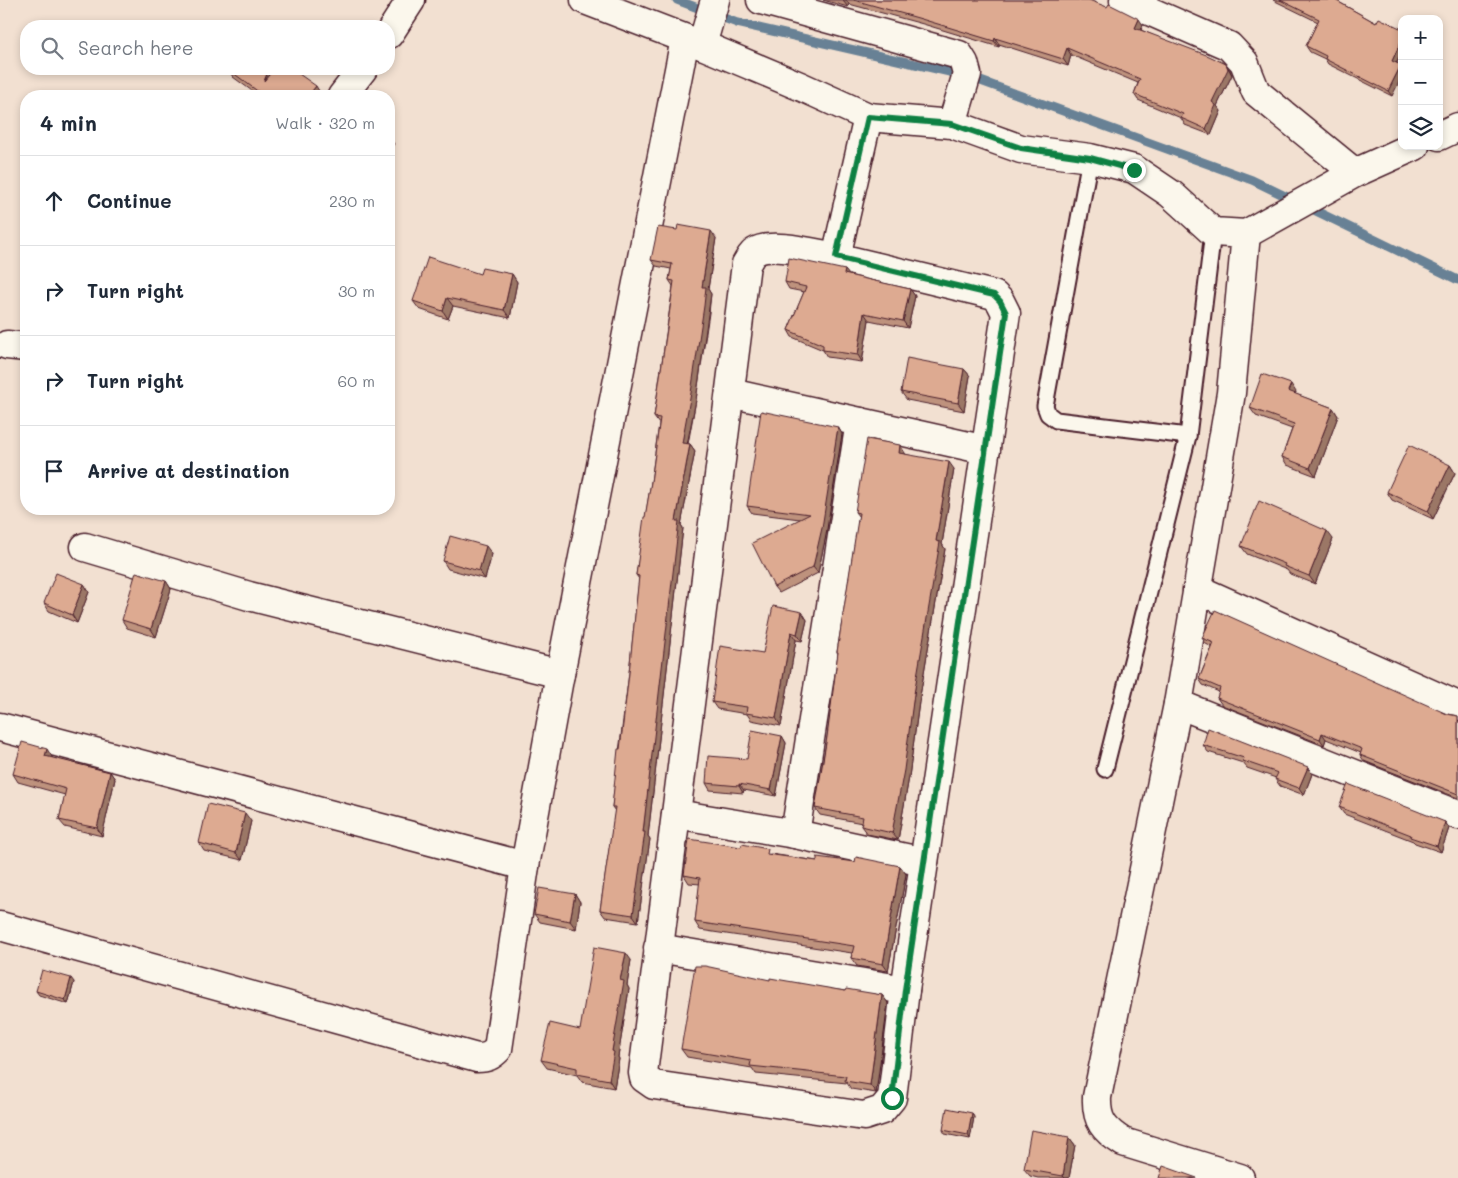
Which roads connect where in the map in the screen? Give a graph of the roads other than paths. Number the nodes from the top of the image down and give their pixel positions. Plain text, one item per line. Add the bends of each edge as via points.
1 (411, 0) edge
2 (585, 0) edge
3 (715, 0) edge
4 (761, 0) edge
5 (1124, 0) edge
6 (395, 25) edge
7 (698, 37) junction
8 (358, 75) edge
9 (346, 90) edge
10 (955, 114) junction
11 (868, 117) junction
12 (1458, 127) edge
13 (1443, 134) edge
14 (1406, 150) edge
15 (1090, 158) junction
16 (1355, 173) junction
17 (1213, 232) junction
18 (1246, 234) junction
19 (836, 257) junction
20 (730, 393) junction
21 (860, 422) junction
22 (1188, 436) junction
23 (986, 450) junction
24 (85, 547) dead end
25 (1197, 589) junction
26 (560, 674) junction
27 (1178, 704) junction
28 (1458, 706) edge
29 (0, 727) edge
30 (1105, 768) dead end
31 (676, 814) junction
32 (1458, 815) edge
33 (795, 834) junction
34 (924, 862) junction
35 (525, 866) junction
36 (0, 926) edge
37 (658, 948) junction
38 (905, 990) junction
39 (1240, 1178) edge

1 - 6 street
2 - 7 street
3 - 7 street
4 - 10 street via 959,55 967,74
5 - 16 street via 1229,46 1244,62 1256,92
7 - 11 street
7 - 26 street
8 - 9 street
10 - 11 street
10 - 15 street via 1021,148
11 - 19 street
12 - 13 street
14 - 16 street
15 - 17 street via 1134,170 1171,194
15 - 22 lane via 1045,406 1048,414 1056,420
16 - 18 street
17 - 18 street
17 - 22 lane
18 - 25 street via 1231,393
19 - 20 street via 776,248 754,252 746,264
19 - 23 street via 994,295 1000,301 1006,313
20 - 21 street
20 - 31 street
21 - 23 street
21 - 33 street
22 - 30 lane
23 - 34 street
24 - 26 street via 249,596
25 - 27 street
25 - 28 street
26 - 35 street
27 - 32 street
27 - 39 street via 1096,1111 1102,1124 1123,1142
29 - 35 street
31 - 33 street
31 - 37 street
33 - 34 street
34 - 38 street
35 - 36 street via 498,1049 486,1058
37 - 38 street
37 - 38 street via 643,1073 644,1078 654,1085 864,1116 882,1110 892,1098

